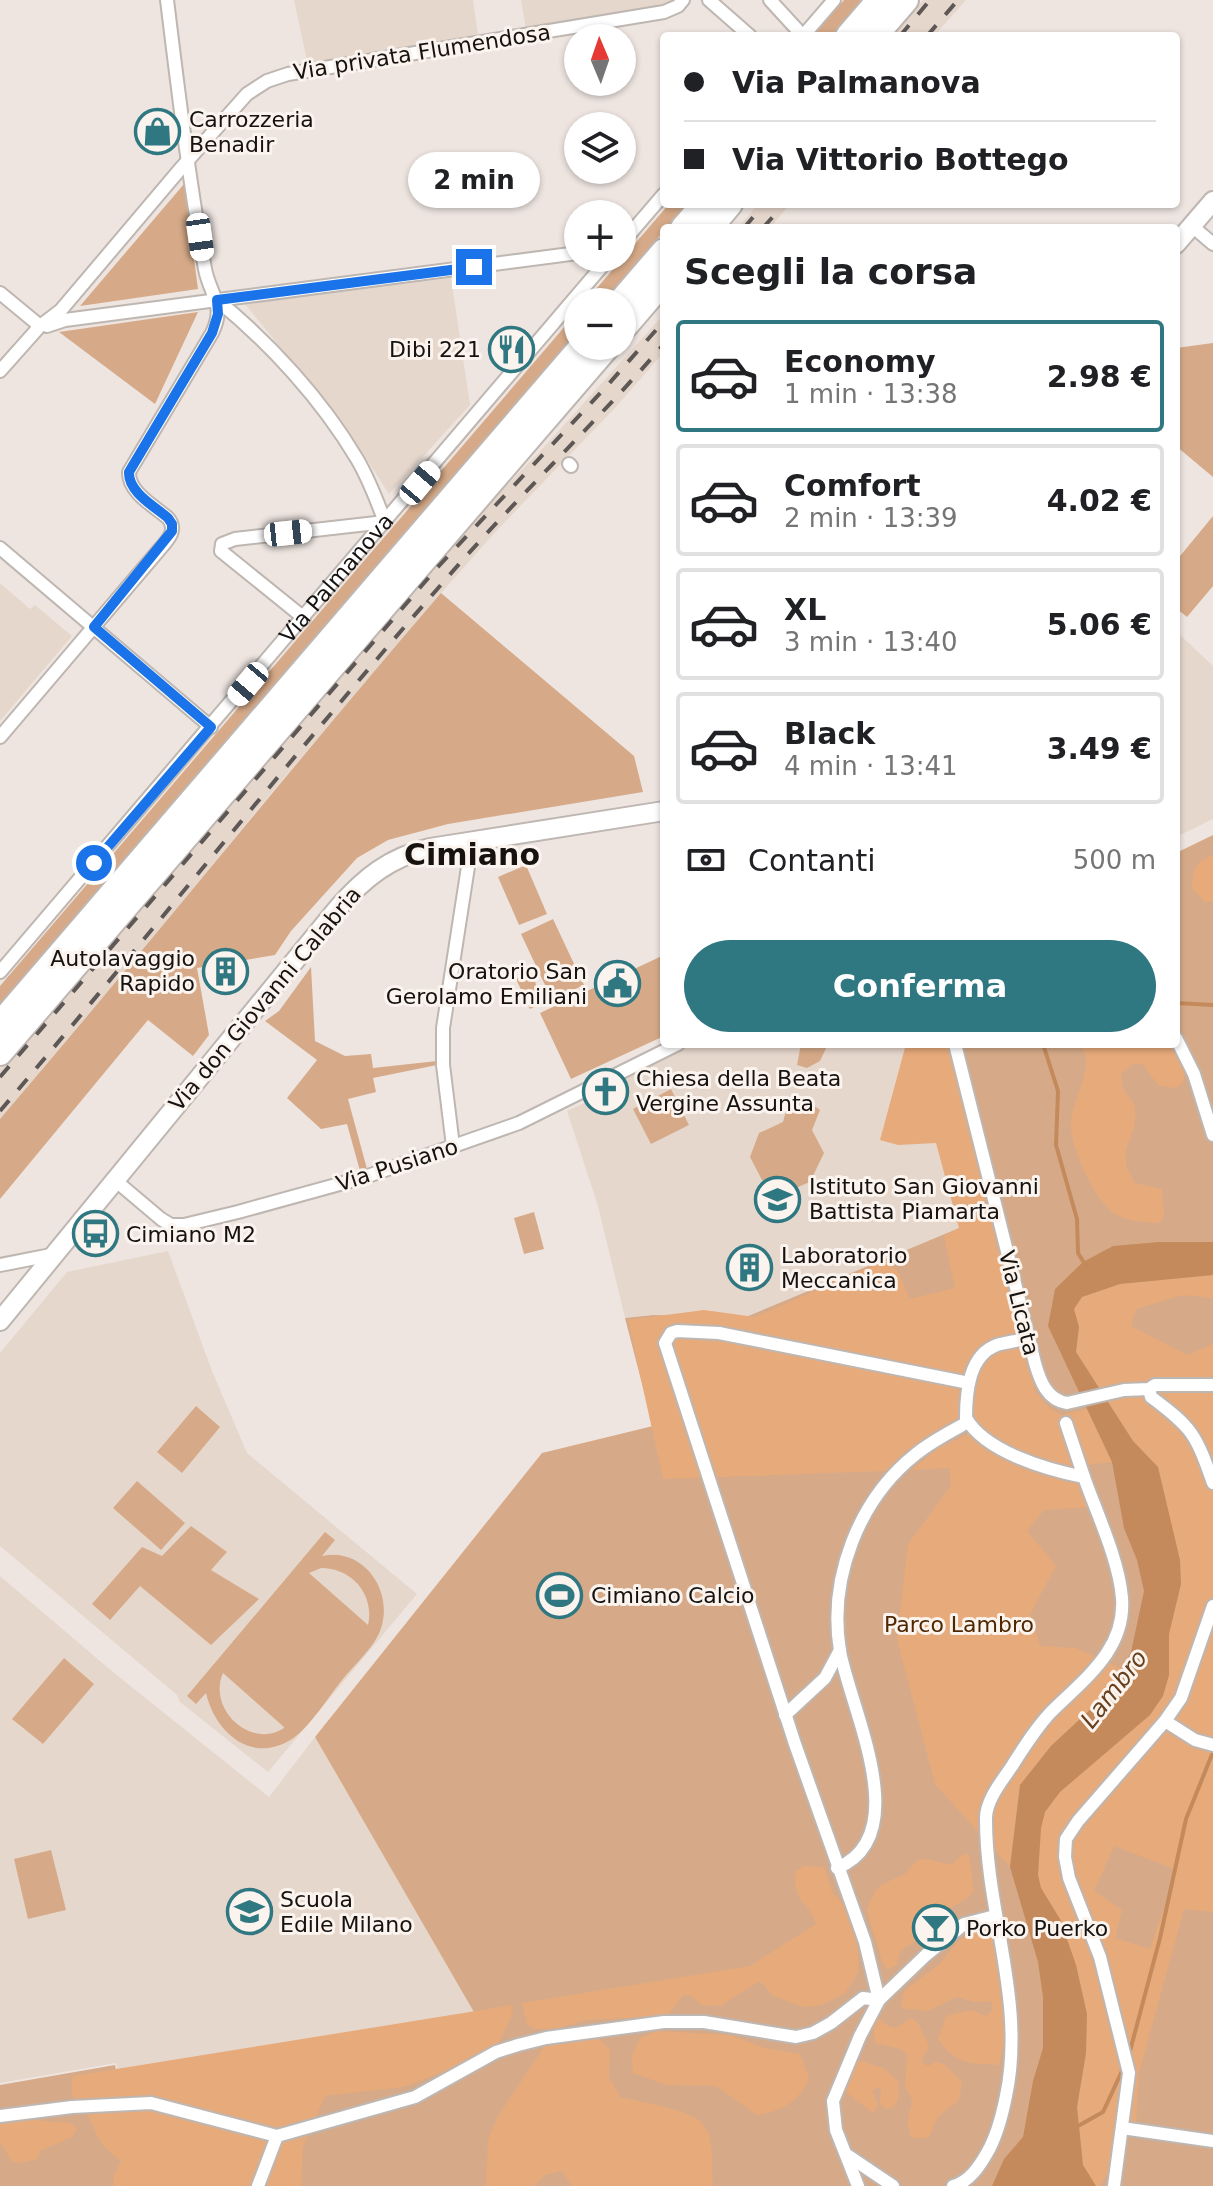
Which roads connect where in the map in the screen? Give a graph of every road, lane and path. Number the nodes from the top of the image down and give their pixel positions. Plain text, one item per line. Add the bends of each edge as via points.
1 (167, 0) edge
2 (683, 0) edge
3 (709, 0) edge
4 (770, 0) edge
5 (879, 0) edge
6 (906, 0) edge
7 (826, 3) edge
8 (745, 32) edge
9 (799, 32) edge
10 (806, 32) edge
11 (851, 32) edge
12 (878, 32) edge
13 (189, 158) junction
14 (660, 199) edge
15 (1213, 201) edge
16 (700, 208) edge
17 (727, 208) edge
18 (686, 224) edge
19 (713, 224) edge
20 (1192, 226) junction
21 (636, 227) edge
22 (1180, 240) edge
23 (1213, 244) edge
24 (564, 255) edge
25 (660, 256) edge
26 (595, 272) edge
27 (660, 286) edge
28 (632, 288) edge
29 (0, 293) edge
30 (217, 300) junction
31 (636, 314) edge
32 (40, 326) junction
33 (570, 360) edge
34 (596, 360) edge
35 (0, 371) edge
36 (385, 522) junction
37 (0, 548) edge
38 (304, 618) junction
39 (94, 627) junction
40 (211, 727) junction
41 (0, 737) edge
42 (660, 812) edge
43 (472, 841) junction
44 (0, 972) edge
45 (0, 1024) edge
46 (1180, 1046) edge
47 (670, 1048) edge
48 (956, 1048) edge
49 (0, 1053) edge
50 (1213, 1135) edge
51 (453, 1146) junction
52 (116, 1181) junction
53 (57, 1253) junction
54 (0, 1265) edge
55 (0, 1321) edge
56 (1028, 1338) junction
57 (969, 1383) junction
58 (1213, 1385) edge
59 (1149, 1389) junction
60 (968, 1422) junction
61 (1066, 1423) dead end
62 (1084, 1477) junction
63 (1213, 1483) edge
64 (1213, 1606) edge
65 (840, 1650) junction
66 (785, 1715) junction
67 (1165, 1721) junction
68 (1213, 1745) edge
69 (837, 1868) junction
70 (995, 1916) junction
71 (879, 2000) junction
72 (0, 2116) edge
73 (1122, 2128) junction
74 (277, 2136) junction
75 (1213, 2141) edge
76 (847, 2155) junction
77 (258, 2186) edge
78 (858, 2186) edge
79 (893, 2186) edge
80 (953, 2186) edge
81 (1114, 2186) edge

1 - 13 street
2 - 13 street, Via privata Flumendosa via 664,12 277,76 247,94
3 - 8 street
4 - 9 street
5 - 11 highway
6 - 12 highway
7 - 10 street
13 - 30 street via 205,268
13 - 32 street, Via privata Flumendosa via 61,310
14 - 21 street
15 - 20 street
16 - 18 highway
17 - 19 highway
20 - 22 street
20 - 23 street
24 - 30 street
25 - 28 highway
26 - 36 street, Via Palmanova
27 - 31 highway
29 - 32 street
30 - 32 street
30 - 36 street via 249,327 323,411 358,461
30 - 39 street via 214,329 128,478 168,518 173,527 169,538
32 - 35 street, Via privata Flumendosa
33 - 45 highway, Via Palmanova
34 - 49 highway
36 - 38 street, Via Palmanova
36 - 38 street via 222,544 221,551
37 - 39 street
38 - 40 street, Via Palmanova
39 - 40 street
39 - 41 street
40 - 44 street, Via Palmanova
42 - 43 street, Via don Giovanni Calabria
43 - 51 street via 443,1028
43 - 52 street, Via don Giovanni Calabria via 405,855 362,881
46 - 50 street
47 - 51 street, Via Pusiano via 540,1114
48 - 56 street, Via Licata
51 - 52 street, Via Pusiano via 340,1184 180,1226 164,1222
52 - 53 street, Via don Giovanni Calabria
53 - 54 street
53 - 55 street, Via don Giovanni Calabria
56 - 57 street via 985,1351
56 - 59 street, Via Licata via 1045,1388 1062,1402
57 - 60 street
57 - 66 street via 719,1333 677,1331 668,1337 665,1343
58 - 59 street, Via Licata
59 - 63 street via 1151,1397 1189,1427
60 - 62 street via 1014,1455
60 - 65 street via 905,1463 864,1515 841,1585
61 - 62 street
62 - 70 street via 1117,1572 1122,1599 1119,1631 1093,1672 1032,1734 992,1797 985,1815
64 - 67 street via 1181,1698
65 - 66 street via 825,1678
65 - 69 street via 870,1760 874,1803 868,1844 858,1857
66 - 69 street
67 - 68 street
67 - 73 street via 1066,1839 1069,1878 1100,1957 1129,2073
69 - 71 street via 865,1942
70 - 71 street via 964,1924
70 - 80 street via 1013,2017 1011,2074 991,2145 978,2169
71 - 74 street via 863,1998 831,2023 796,2037 704,2022 664,2022 532,2041 496,2052 415,2097
71 - 76 street via 833,2101 836,2130
72 - 74 street via 151,2103
73 - 75 street
73 - 81 street
74 - 77 street
76 - 78 street
76 - 79 street

